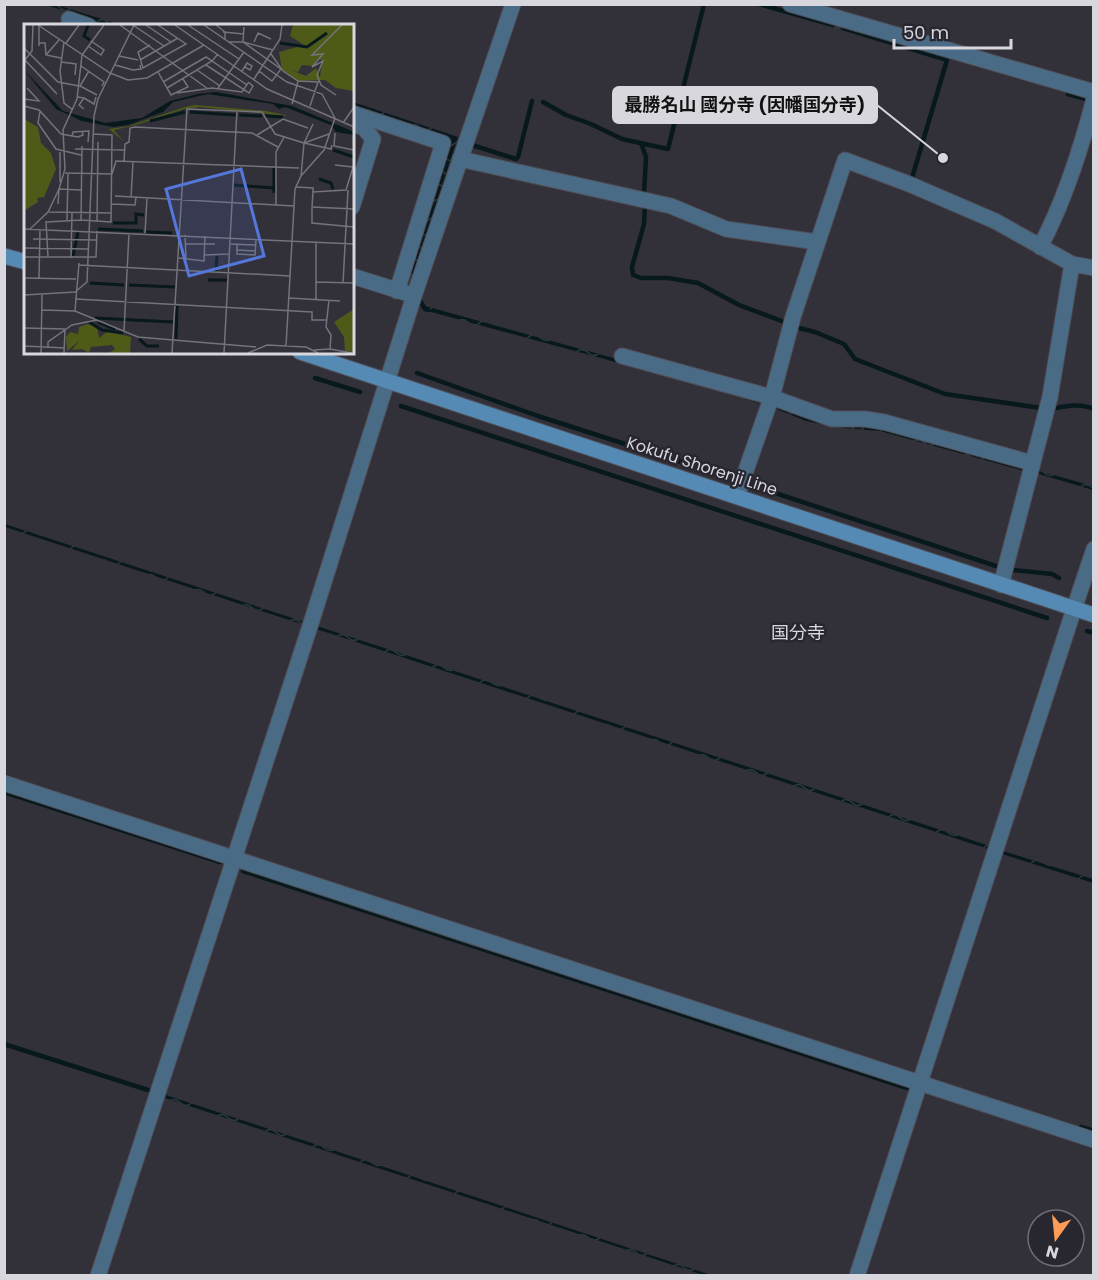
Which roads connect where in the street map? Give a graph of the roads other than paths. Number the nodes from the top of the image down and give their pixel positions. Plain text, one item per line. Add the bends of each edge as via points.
1 (513, 4) edge
2 (790, 4) edge
3 (69, 19) dead end
4 (83, 24) edge
5 (1094, 92) edge
6 (1094, 99) edge
7 (354, 114) edge
8 (354, 125) edge
9 (460, 159) junction
10 (354, 200) edge
11 (817, 242) junction
12 (1040, 247) junction
13 (4, 256) edge
14 (24, 261) edge
15 (1072, 264) junction
16 (1094, 268) edge
17 (354, 277) edge
18 (397, 291) junction
19 (414, 296) junction
20 (306, 354) edge
21 (622, 356) dead end
22 (387, 381) junction
23 (771, 397) junction
24 (1032, 463) junction
25 (737, 496) junction
26 (1094, 549) edge
27 (1001, 585) junction
28 (1074, 609) junction
29 (1094, 615) edge
30 (4, 783) edge
31 (233, 858) junction
32 (919, 1083) junction
33 (1094, 1140) edge
34 (98, 1275) edge
35 (857, 1275) edge

1 - 9 street
2 - 5 street
3 - 4 street
6 - 12 street via 1052,225
7 - 18 street via 443,142
8 - 10 street via 364,128 373,139
9 - 11 street via 671,206 726,230
9 - 19 street
11 - 12 street via 845,160 995,221
11 - 23 street
12 - 15 street
13 - 14 main road
15 - 16 street
15 - 24 street via 1050,397
17 - 18 street
18 - 19 street
19 - 22 street
20 - 22 main road, Kokufu Shorenji Line
21 - 23 street
22 - 25 main road, Kokufu Shorenji Line
22 - 31 street
23 - 24 street via 832,419 884,422
23 - 25 street
24 - 27 street
25 - 27 main road, Kokufu Shorenji Line
26 - 28 street
27 - 28 main road, Kokufu Shorenji Line
28 - 29 main road, Kokufu Shorenji Line
28 - 32 street
30 - 31 street
31 - 32 street
31 - 34 street
32 - 33 street
32 - 35 street

